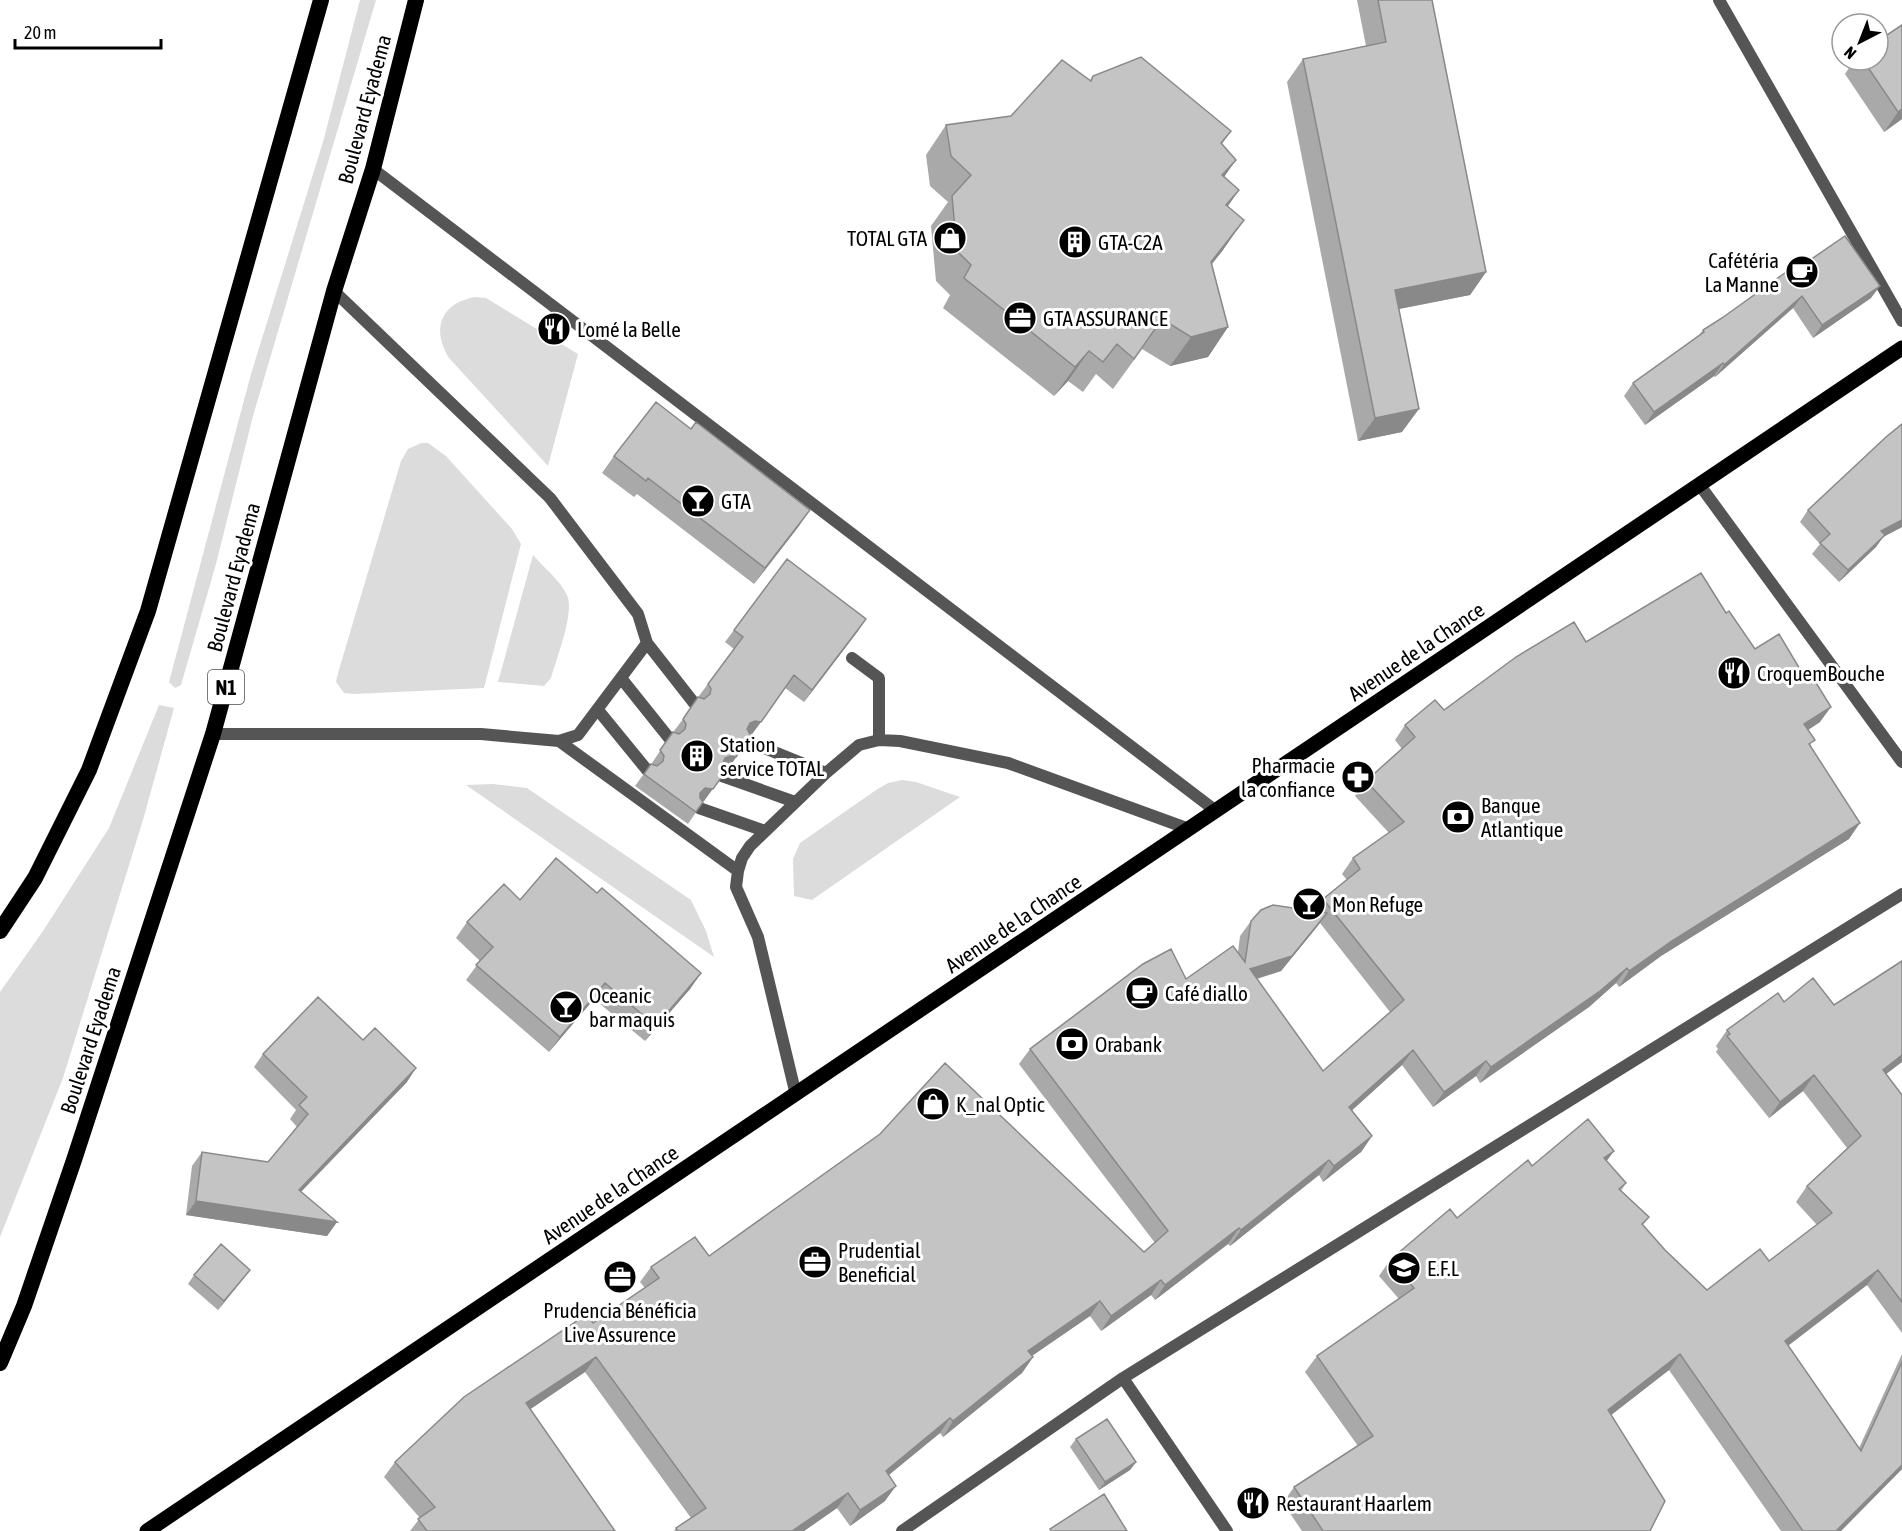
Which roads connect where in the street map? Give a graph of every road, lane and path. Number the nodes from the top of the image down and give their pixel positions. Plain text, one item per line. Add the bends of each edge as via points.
1 (321, 0) edge
2 (416, 0) edge
3 (1725, 2) edge
4 (373, 169) junction
5 (334, 291) junction
6 (1902, 321) edge
7 (1902, 348) edge
8 (1699, 484) junction
9 (647, 643) junction
10 (852, 658) edge
11 (621, 678) junction
12 (694, 703) edge
13 (598, 710) junction
14 (213, 734) junction
15 (669, 738) edge
16 (879, 740) junction
17 (559, 741) junction
18 (747, 741) edge
19 (1902, 762) edge
20 (646, 770) edge
21 (826, 773) junction
22 (722, 776) edge
23 (795, 802) junction
24 (699, 808) edge
25 (1216, 811) junction
26 (1189, 829) junction
27 (765, 831) junction
28 (738, 871) junction
29 (1902, 894) edge
30 (0, 931) edge
31 (796, 1095) junction
32 (0, 1363) edge
33 (1123, 1378) junction
34 (147, 1531) edge
35 (902, 1531) edge
36 (1227, 1531) edge

1 - 30 highway via 148,611 89,770 35,878
2 - 4 highway, Boulevard Eyadema / N1
3 - 6 street
4 - 5 highway, Boulevard Eyadema / N1
4 - 25 street
5 - 9 street via 550,498 638,614
5 - 14 highway, Boulevard Eyadema / N1
7 - 8 main road, Avenue de la Chance
8 - 19 street
8 - 25 main road, Avenue de la Chance
9 - 11 street
9 - 12 street
10 - 16 street via 879,678
11 - 13 street
11 - 15 street
13 - 17 street via 578,735
13 - 20 street
14 - 17 street via 481,734
14 - 32 highway, Boulevard Eyadema / N1 via 74,1160 24,1306
16 - 21 street via 859,745
16 - 26 street via 1008,763
17 - 28 street
18 - 21 street
21 - 23 street
22 - 23 street
23 - 27 street
24 - 27 street
25 - 26 main road, Avenue de la Chance
26 - 31 main road, Avenue de la Chance
27 - 28 street via 742,858
28 - 31 street via 736,887 758,937
29 - 33 street
31 - 34 main road, Avenue de la Chance
33 - 35 street
33 - 36 street

